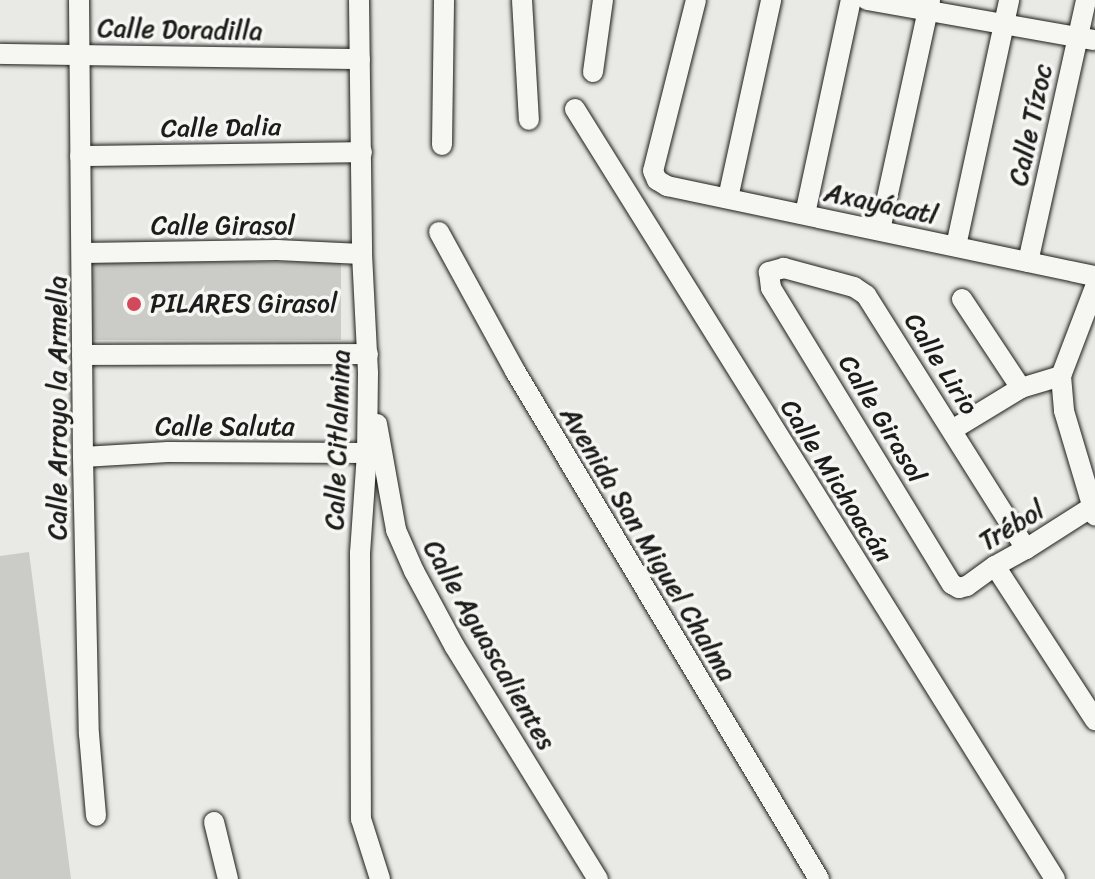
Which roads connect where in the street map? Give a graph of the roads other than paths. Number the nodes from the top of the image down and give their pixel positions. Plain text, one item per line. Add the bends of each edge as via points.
1 (79, 0) edge
2 (359, 0) edge
3 (444, 0) edge
4 (522, 0) edge
5 (603, 0) edge
6 (696, 0) edge
7 (771, 0) edge
8 (851, 0) edge
9 (867, 0) edge
10 (1009, 0) edge
11 (1086, 0) edge
12 (929, 5) edge
13 (1004, 24) junction
14 (1086, 39) edge
15 (0, 54) edge
16 (79, 54) junction
17 (360, 59) junction
18 (593, 72) dead end
19 (575, 109) dead end
20 (529, 120) dead end
21 (442, 145) dead end
22 (362, 152) junction
23 (80, 156) junction
24 (728, 198) junction
25 (805, 214) junction
26 (880, 230) junction
27 (439, 232) dead end
28 (956, 246) junction
29 (83, 253) junction
30 (362, 254) junction
31 (1028, 262) junction
32 (769, 272) joint
33 (1095, 276) edge
34 (1095, 287) edge
35 (962, 299) dead end
36 (82, 355) junction
37 (368, 364) junction
38 (1061, 376) junction
39 (1021, 388) junction
40 (952, 430) junction
41 (367, 453) junction
42 (83, 457) junction
43 (1094, 511) edge
44 (1026, 549) junction
45 (995, 566) junction
46 (959, 588) joint
47 (1095, 720) edge
48 (96, 816) dead end
49 (214, 822) dead end
50 (228, 879) edge
51 (380, 879) edge
52 (598, 879) edge
53 (819, 879) edge
54 (1055, 879) edge

1 - 16 street, Calle Arroyo la Armella
2 - 17 street, Calle Citlalmina
3 - 21 street
4 - 20 street
5 - 18 street
6 - 24 street, Axayácatl via 653,171 667,186
7 - 24 street
8 - 25 street
9 - 12 street
10 - 13 street
11 - 14 street, Calle Tízoc
12 - 13 street
12 - 26 street
13 - 14 street
13 - 28 street
14 - 31 street, Calle Tízoc
15 - 16 street, Calle Doradilla
16 - 17 street, Calle Doradilla
16 - 23 street, Calle Arroyo la Armella
17 - 22 street, Calle Citlalmina
19 - 54 street, Calle Michoacán
22 - 23 street, Calle Dalia
22 - 30 street, Calle Citlalmina
23 - 29 street, Calle Arroyo la Armella
24 - 25 street, Axayácatl
25 - 26 street, Axayácatl
26 - 28 street, Axayácatl
27 - 53 street, Avenida San Miguel Chalma via 546,424
28 - 31 street, Axayácatl
29 - 30 street, Calle Girasol
29 - 36 street, Calle Arroyo la Armella
30 - 37 street, Calle Citlalmina
31 - 33 street, Axayácatl
32 - 40 street, Calle Lirio via 784,268 866,295
32 - 46 street, Calle Girasol via 771,288
34 - 38 street
35 - 39 street
36 - 37 street
36 - 42 street, Calle Arroyo la Armella
37 - 41 street, Calle Citlalmina
37 - 52 street, Calle Aguascalientes via 396,530 414,571
38 - 39 street
38 - 43 street via 1064,411
39 - 40 street
40 - 44 street, Calle Lirio
41 - 42 street, Calle Saluta
41 - 51 street, Calle Citlalmina via 360,553 361,819
42 - 48 street, Calle Arroyo la Armella via 89,734
43 - 44 street, Trébol
44 - 45 street, Trébol
45 - 46 street, Trébol
45 - 47 street
49 - 50 street

